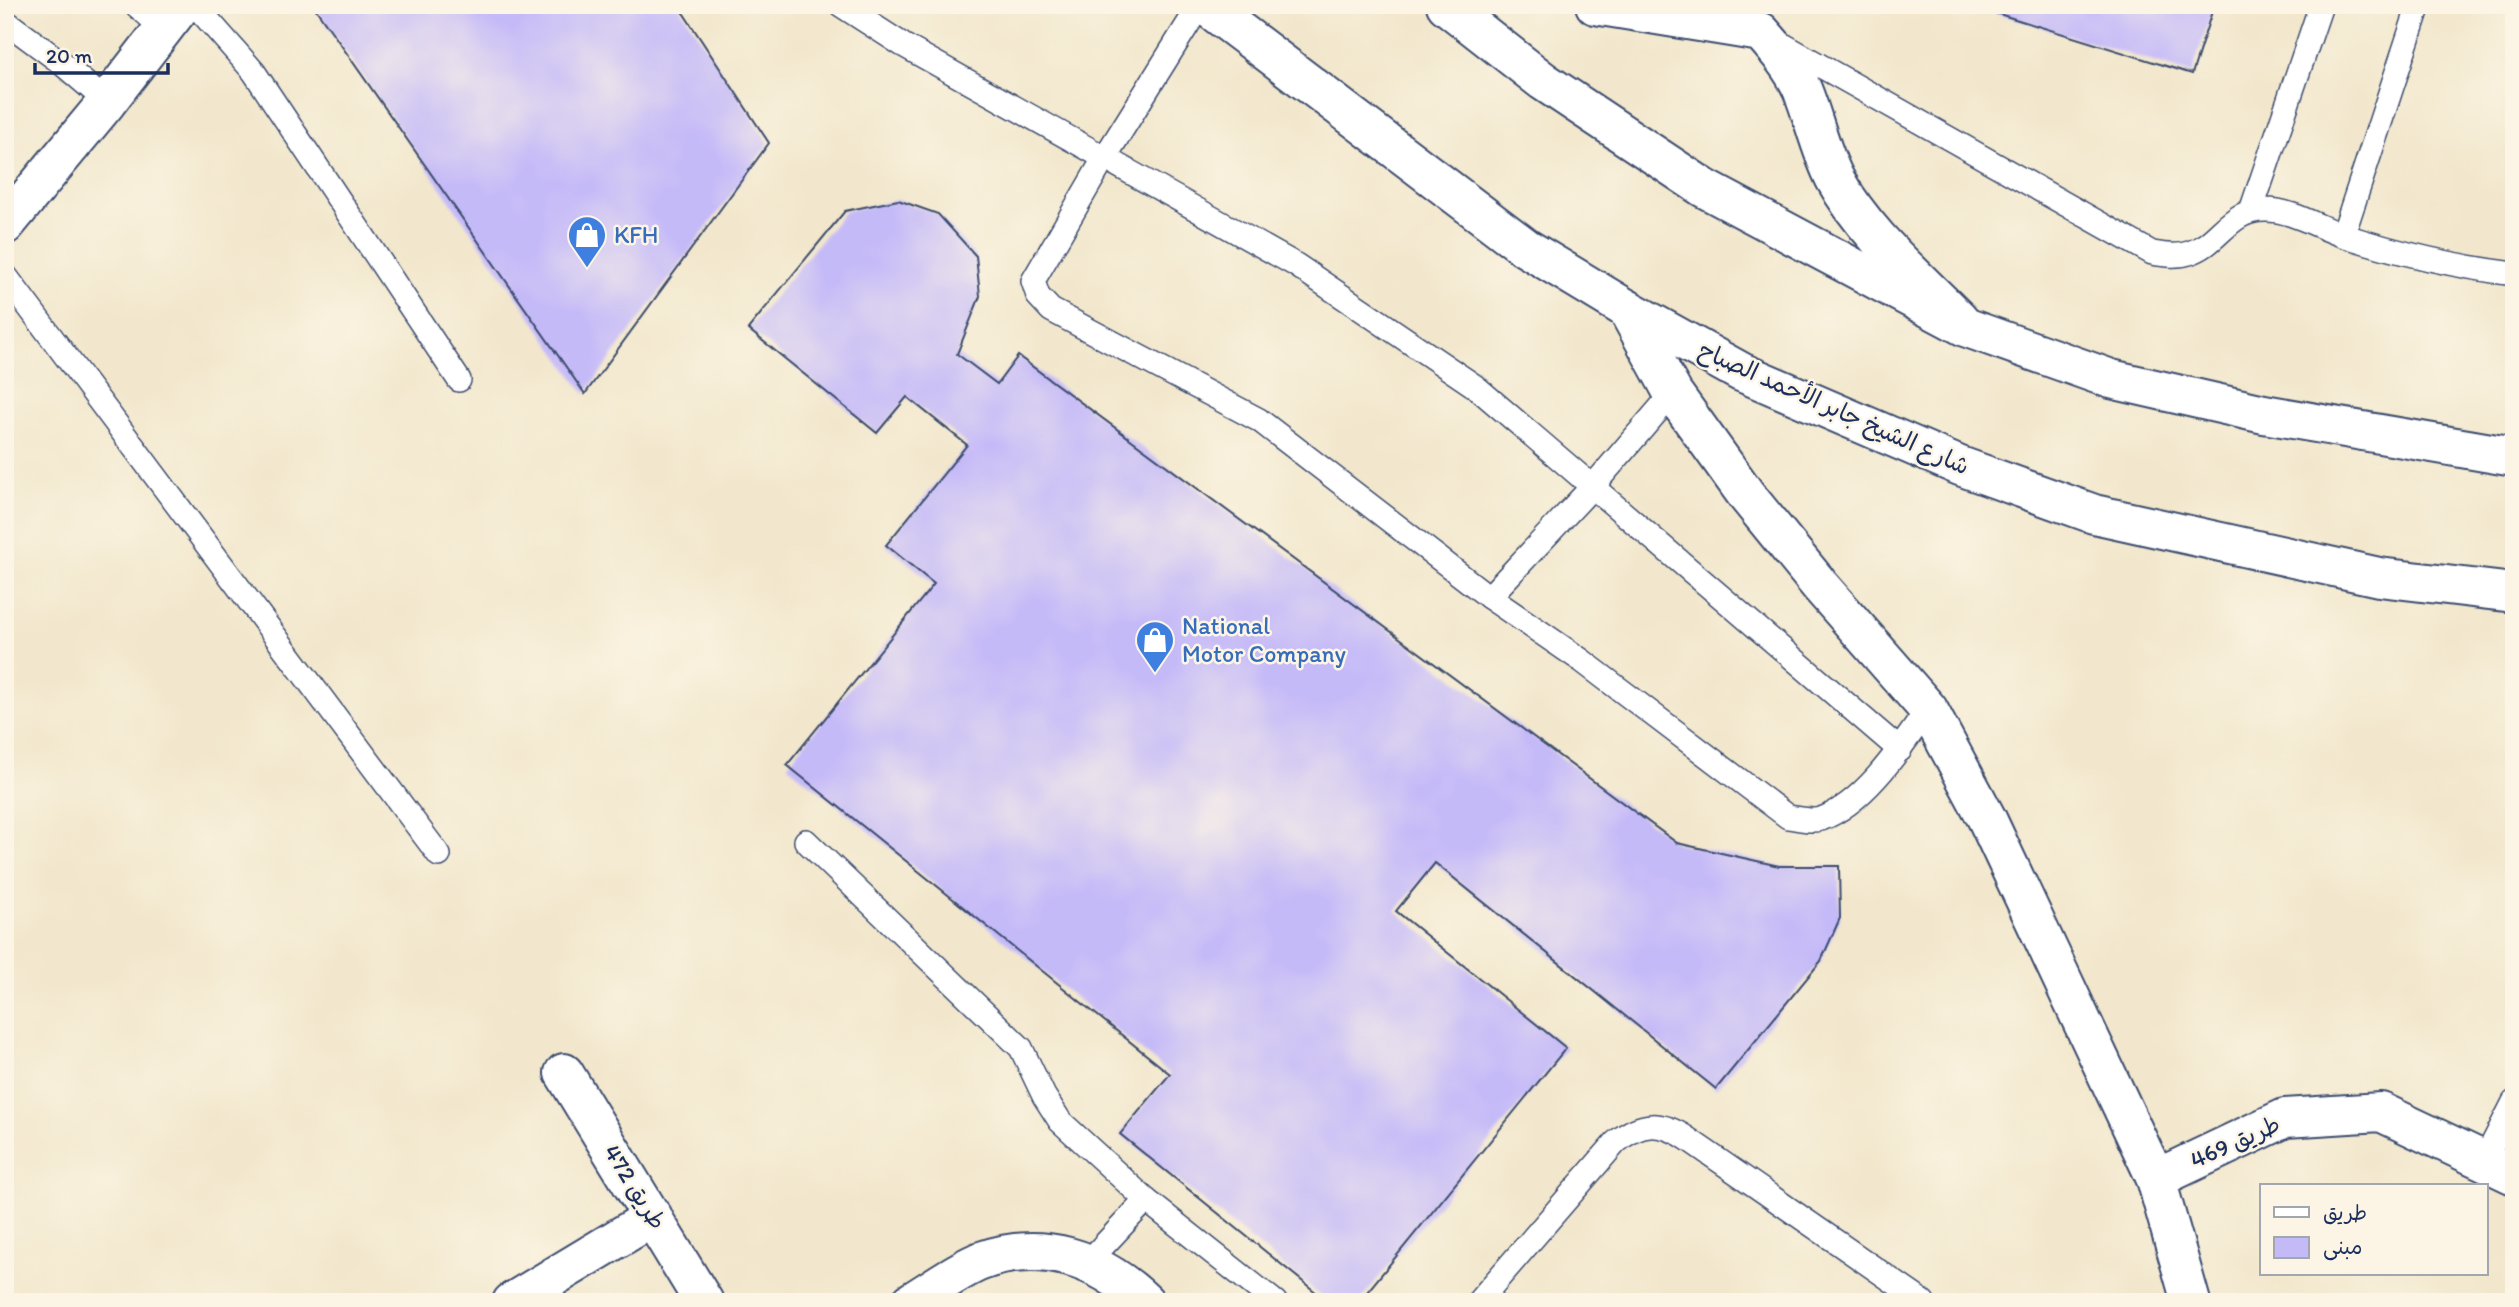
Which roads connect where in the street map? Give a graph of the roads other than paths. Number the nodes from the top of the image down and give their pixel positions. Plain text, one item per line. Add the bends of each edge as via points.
1 (136, 5) edge
2 (195, 5) edge
3 (841, 5) edge
4 (1202, 5) edge
5 (1446, 5) edge
6 (2321, 5) edge
7 (2418, 5) edge
8 (1606, 6) edge
9 (173, 18) edge
10 (1767, 19) edge
11 (5, 21) edge
12 (107, 102) junction
13 (1105, 157) junction
14 (2251, 211) junction
15 (5, 225) edge
16 (2343, 235) junction
17 (2514, 274) edge
18 (5, 275) edge
19 (1628, 309) junction
20 (1965, 327) junction
21 (459, 380) dead end
22 (1674, 393) junction
23 (2514, 457) edge
24 (1593, 486) junction
25 (2514, 593) edge
26 (1489, 597) junction
27 (1928, 709) junction
28 (1900, 750) junction
29 (806, 841) dead end
30 (439, 855) dead end
31 (564, 1073) dead end
32 (2514, 1101) edge
33 (2499, 1168) edge
34 (2156, 1179) junction
35 (1146, 1200) junction
36 (653, 1217) junction
37 (1088, 1262) junction
38 (512, 1302) edge
39 (704, 1302) edge
40 (911, 1302) edge
41 (1145, 1302) edge
42 (1275, 1302) edge
43 (1478, 1302) edge
44 (1923, 1302) edge
45 (2191, 1302) edge

1 - 9 lane
2 - 21 lane via 254,72
3 - 13 lane via 903,46
4 - 13 lane
4 - 19 street, شارع الشيخ جابر الأحمد الصباح via 1526,248
5 - 20 street via 1543,81 1704,188
6 - 14 lane
7 - 16 lane
8 - 10 street
9 - 12 street
10 - 14 lane via 2152,253 2190,253 2207,244 2234,218
10 - 20 street via 1801,87 1835,178 1854,209
11 - 12 lane
12 - 15 street
13 - 24 lane via 1307,272 1476,387
13 - 26 lane via 1033,281 1038,296 1051,310 1259,420
14 - 16 lane via 2278,211
16 - 17 lane
18 - 30 lane
19 - 22 street
19 - 25 street, شارع الشيخ جابر الأحمد الصباح via 1741,372 1960,466 2094,514 2379,578
20 - 23 street via 2111,379 2264,414
22 - 24 lane
22 - 27 street via 1747,496
24 - 26 lane
24 - 28 lane
26 - 28 lane via 1581,660 1788,817 1819,820 1854,799
27 - 28 lane
27 - 34 street via 1987,819
29 - 35 lane via 1021,1048 1060,1121
31 - 36 street, طريق 472
32 - 33 lane
33 - 34 street, طريق 469 via 2381,1112 2285,1118
34 - 45 street
35 - 37 lane
35 - 42 lane
36 - 38 street
36 - 39 street, طريق 472
37 - 40 street via 1052,1253 1016,1253 980,1262
37 - 41 street via 1118,1278
43 - 44 lane via 1616,1142 1644,1126 1659,1125 1675,1130

